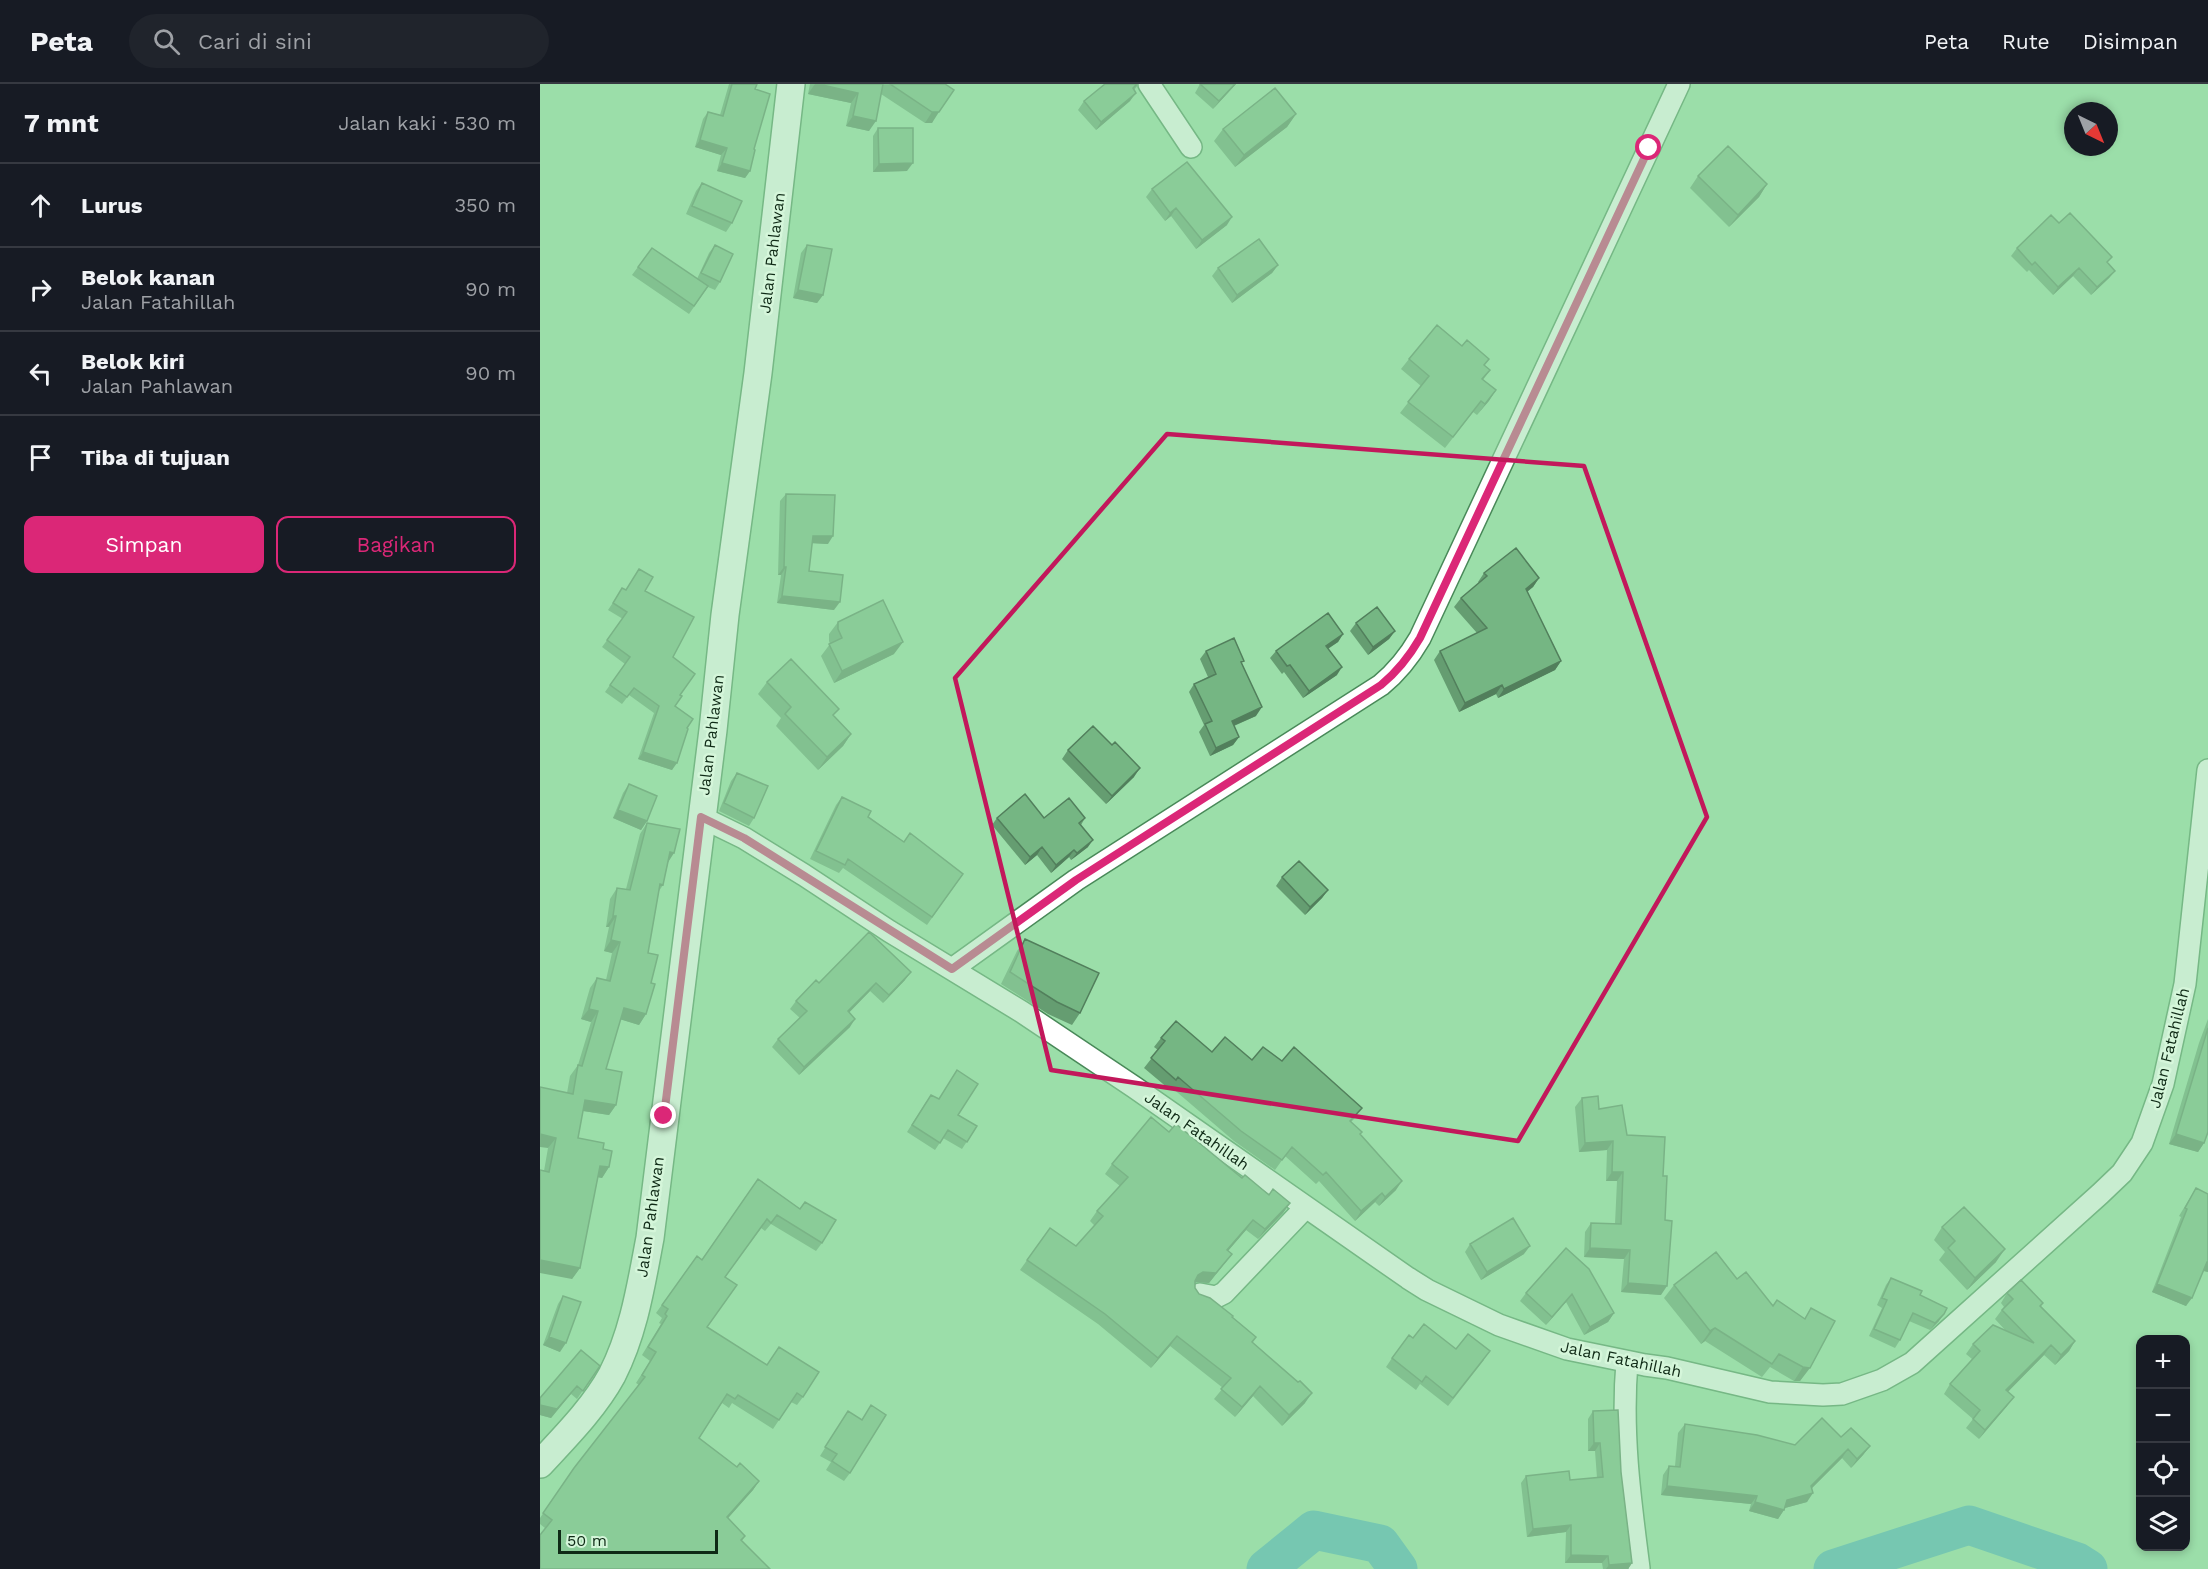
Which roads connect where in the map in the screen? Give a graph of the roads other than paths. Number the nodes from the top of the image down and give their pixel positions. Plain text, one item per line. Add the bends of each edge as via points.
1 (792, 84) edge
2 (1149, 84) edge
3 (1679, 84) edge
4 (1191, 147) dead end
5 (2208, 770) edge
6 (701, 817) junction
7 (952, 969) junction
8 (1305, 1208) junction
9 (1200, 1294) edge
10 (1627, 1362) junction
11 (540, 1464) edge
12 (1639, 1568) edge

1 - 6 street, Jalan Pahlawan
2 - 4 street
3 - 7 street via 1420,638 1397,672 1076,880
5 - 10 street, Jalan Fatahillah via 2185,984 2163,1084 2142,1143 2122,1173 1923,1354 1881,1380 1842,1394 1770,1392
6 - 7 street, Jalan Fatahillah via 754,844
6 - 11 street, Jalan Pahlawan via 650,1238 633,1321 611,1377
7 - 8 street, Jalan Fatahillah via 1134,1087
8 - 9 street via 1224,1293 1216,1297
8 - 10 street, Jalan Fatahillah via 1427,1290 1499,1326 1567,1349
10 - 12 street via 1626,1451

